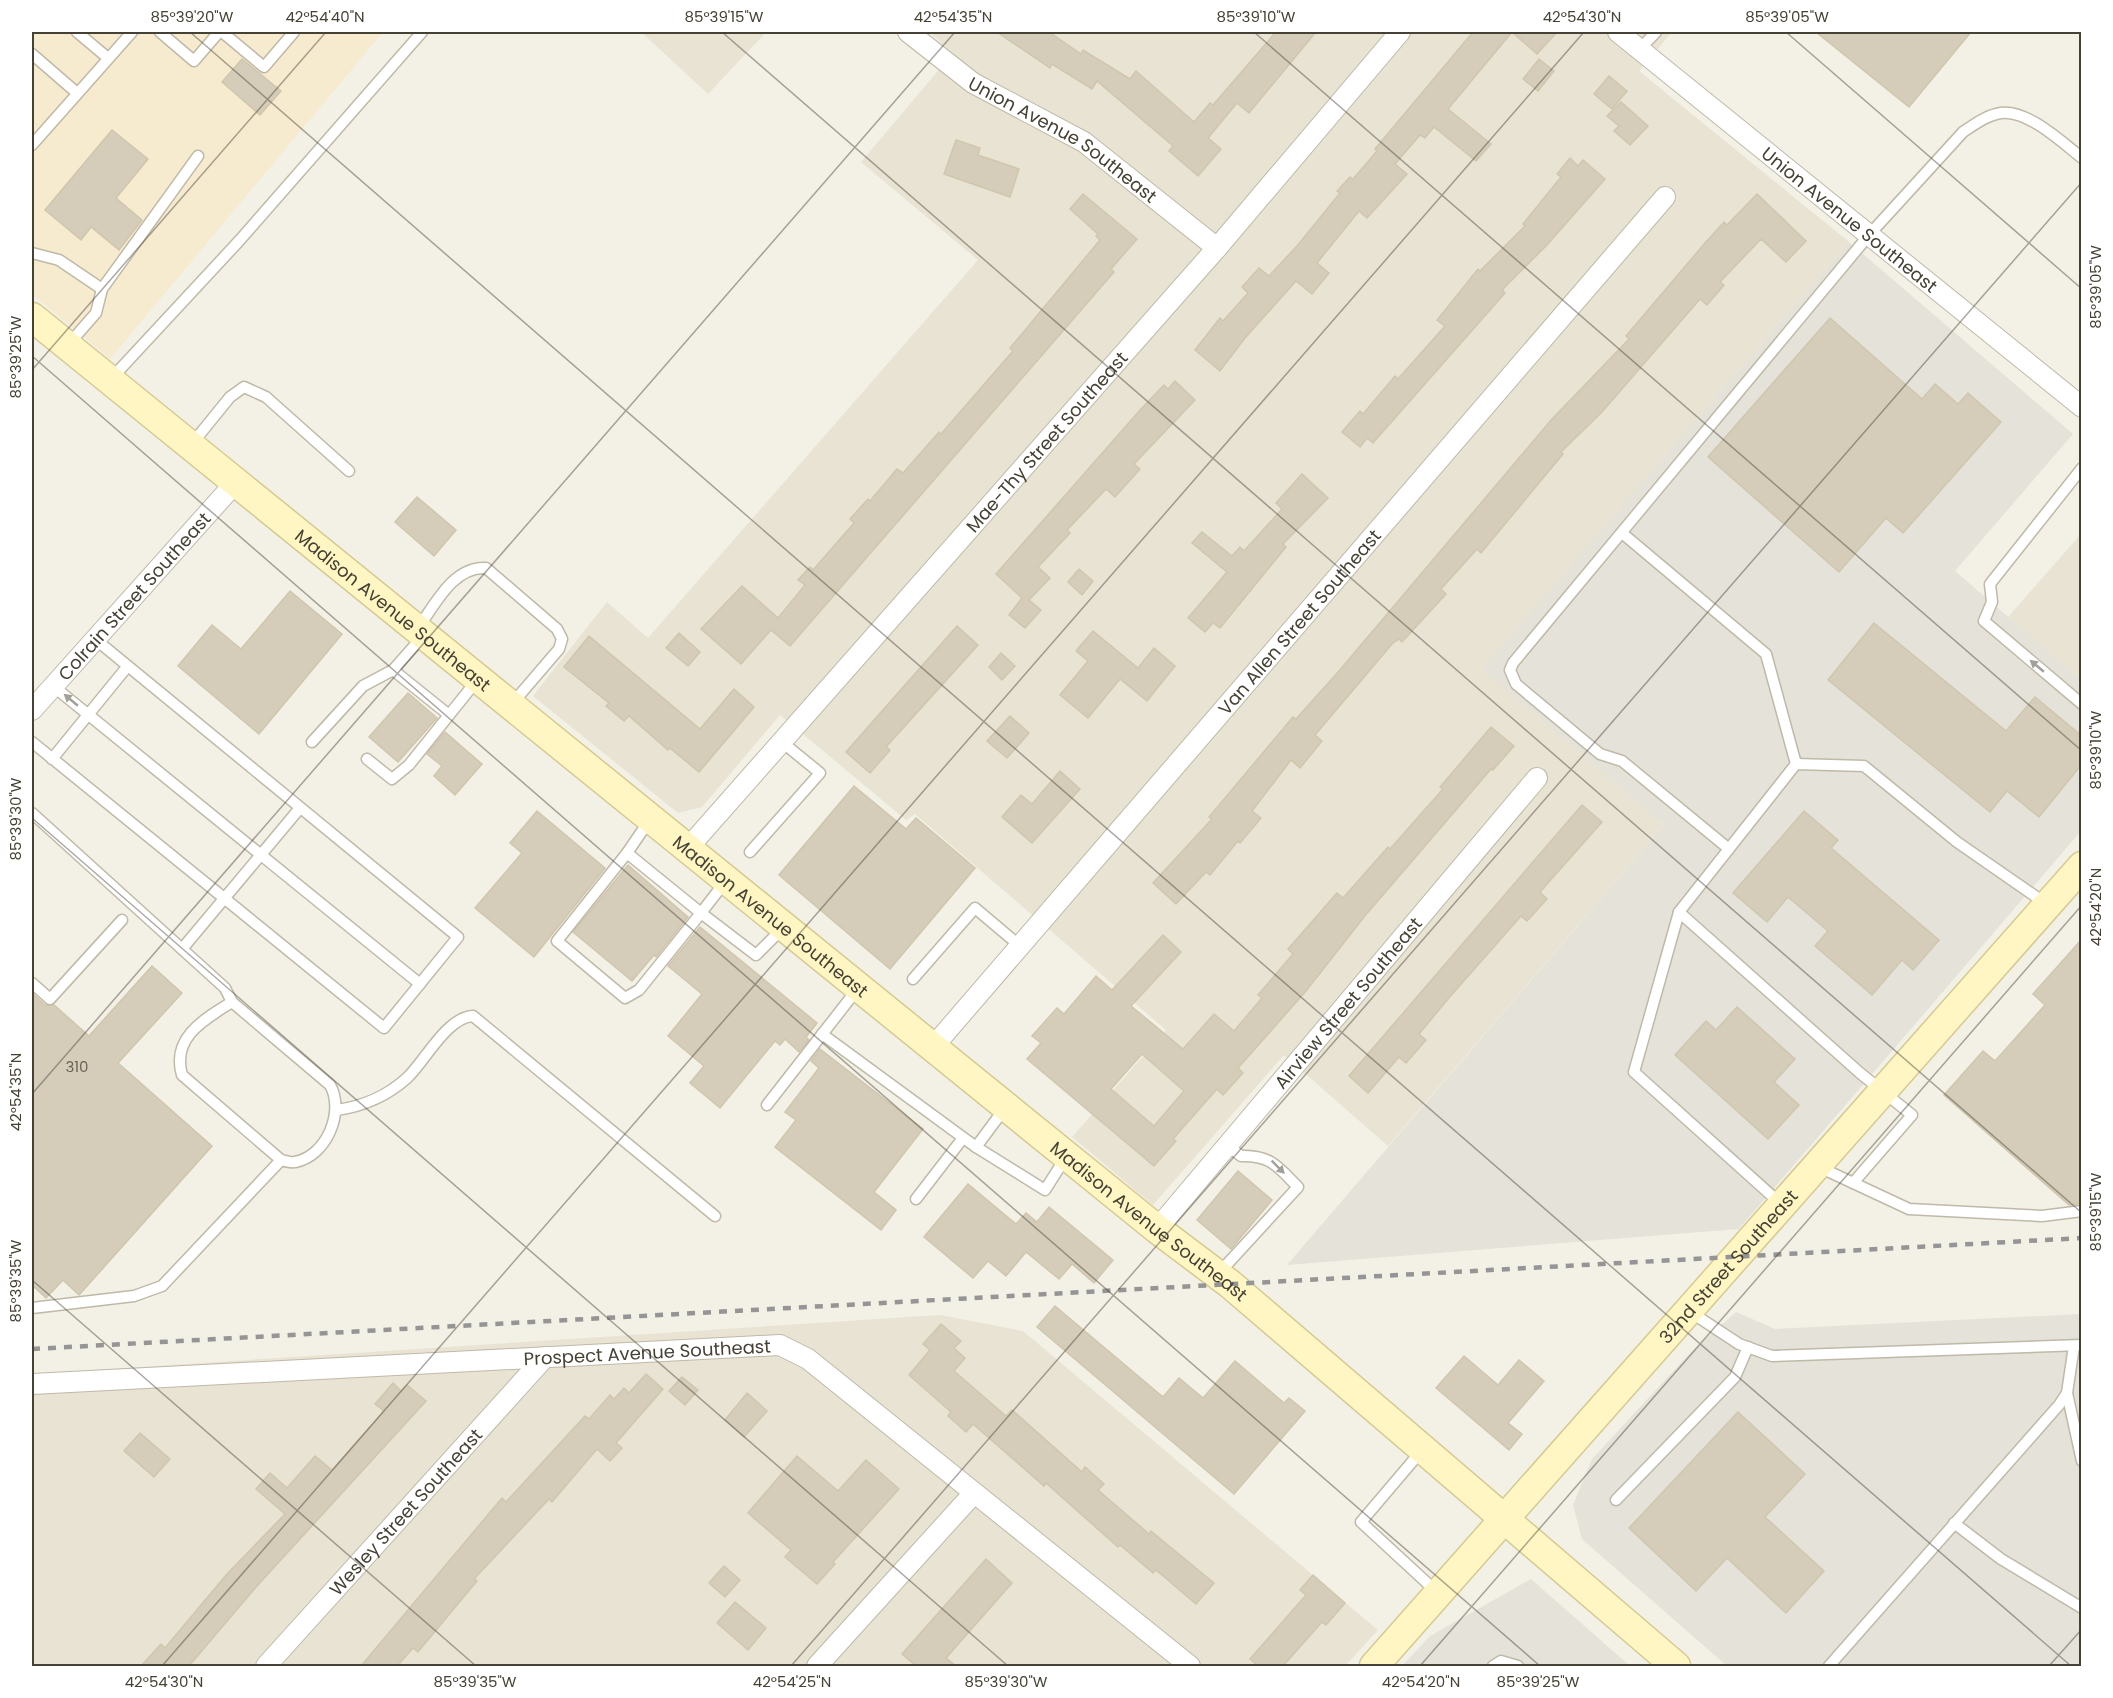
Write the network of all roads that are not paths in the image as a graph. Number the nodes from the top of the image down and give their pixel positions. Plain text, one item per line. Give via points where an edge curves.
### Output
1 (77, 32) edge
2 (132, 32) edge
3 (159, 32) edge
4 (221, 32) edge
5 (294, 32) edge
6 (422, 32) edge
7 (908, 32) edge
8 (1400, 32) edge
9 (1618, 32) edge
10 (1656, 32) edge
11 (1640, 49) junction
12 (32, 54) edge
13 (108, 58) junction
14 (77, 93) junction
15 (32, 143) edge
16 (198, 156) dead end
17 (2082, 158) edge
18 (1665, 197) dead end
19 (1869, 235) junction
20 (1217, 248) junction
21 (32, 252) edge
22 (102, 290) junction
23 (32, 317) edge
24 (67, 346) junction
25 (109, 380) junction
26 (2082, 407) edge
27 (191, 445) junction
28 (2082, 468) edge
29 (349, 471) dead end
30 (236, 482) junction
31 (1622, 533) junction
32 (421, 632) junction
33 (95, 639) junction
34 (127, 667) junction
35 (393, 670) junction
36 (478, 678) junction
37 (53, 686) junction
38 (2082, 704) edge
39 (511, 705) junction
40 (32, 710) edge
41 (88, 715) junction
42 (449, 715) junction
43 (32, 742) edge
44 (312, 742) dead end
45 (782, 742) junction
46 (52, 759) junction
47 (366, 759) dead end
48 (1796, 764) junction
49 (1537, 778) dead end
50 (300, 808) junction
51 (32, 813) edge
52 (651, 818) junction
53 (688, 849) junction
54 (1729, 849) junction
55 (750, 852) dead end
56 (627, 853) junction
57 (261, 855) junction
58 (2082, 866) edge
59 (727, 880) junction
60 (226, 897) junction
61 (2048, 905) junction
62 (1679, 912) junction
63 (701, 913) junction
64 (123, 920) dead end
65 (784, 927) junction
66 (1020, 946) junction
67 (182, 949) junction
68 (913, 979) dead end
69 (32, 983) edge
70 (420, 984) junction
71 (859, 987) junction
72 (232, 1002) junction
73 (822, 1034) junction
74 (933, 1047) junction
75 (1881, 1092) junction
76 (767, 1105) dead end
77 (1006, 1106) junction
78 (337, 1110) junction
79 (963, 1137) junction
80 (1227, 1145) junction
81 (976, 1147) junction
82 (1067, 1156) junction
83 (281, 1160) junction
84 (1816, 1166) junction
85 (1852, 1183) junction
86 (916, 1199) dead end
87 (1781, 1205) junction
88 (2082, 1211) edge
89 (715, 1216) dead end
90 (1157, 1228) junction
91 (1218, 1275) junction
92 (32, 1308) edge
93 (1688, 1310) junction
94 (2078, 1346) edge
95 (1748, 1347) junction
96 (544, 1357) junction
97 (32, 1384) edge
98 (2067, 1393) junction
99 (1424, 1449) junction
100 (2082, 1461) edge
101 (974, 1493) junction
102 (1616, 1500) dead end
103 (1506, 1519) junction
104 (1954, 1523) junction
105 (1439, 1593) junction
106 (2082, 1608) edge
107 (1836, 1664) edge
108 (266, 1666) edge
109 (817, 1666) edge
110 (1190, 1666) edge
111 (1374, 1666) edge
112 (1493, 1666) edge
113 (1518, 1666) edge
114 (1676, 1666) edge

1 - 13 lane
2 - 13 lane
3 - 4 lane via 194,61
4 - 5 lane via 264,67
6 - 25 lane via 239,241
7 - 20 street, Union Avenue Southeast via 973,83 1084,142
8 - 20 street, Mae-Thy Street Southeast
9 - 11 street, Union Avenue Southeast
10 - 11 lane
11 - 19 street, Union Avenue Southeast
12 - 14 lane
13 - 14 lane
14 - 15 lane
16 - 22 lane
17 - 19 lane via 2039,123 2003,112 1982,119 1963,132
18 - 66 street, Van Allen Street Southeast
19 - 26 street, Union Avenue Southeast
19 - 31 lane
20 - 45 street, Mae-Thy Street Southeast
21 - 22 lane via 60,260
22 - 24 lane via 96,313
23 - 24 street, Madison Avenue Southeast
24 - 25 street, Madison Avenue Southeast
25 - 27 street, Madison Avenue Southeast
27 - 29 lane via 230,397 244,387 266,397
27 - 30 street, Madison Avenue Southeast
38 -> 28 lane via 1984,621 1992,602 1990,584
30 - 32 street, Madison Avenue Southeast
30 - 33 street, Colrain Street Southeast
31 - 48 lane via 1766,654
31 - 54 lane via 1513,663 1512,677 1515,684 1600,754 1622,761
32 - 35 lane
32 - 36 street, Madison Avenue Southeast
32 - 39 lane via 454,580 465,570 486,568 557,628 562,639 559,649
33 - 34 lane
33 - 37 street, Colrain Street Southeast
34 - 41 lane
34 - 50 lane
35 - 42 lane
35 - 44 lane via 363,686
36 - 39 street, Madison Avenue Southeast
36 - 42 lane
37 - 40 street, Colrain Street Southeast
41 -> 37 lane
39 - 52 street, Madison Avenue Southeast
41 - 46 lane
41 - 57 lane
42 - 47 lane via 409,765 392,779
43 - 46 lane
45 - 53 street, Mae-Thy Street Southeast
45 - 55 lane via 820,773
46 - 60 lane
48 - 54 lane
48 - 61 lane via 1864,766 1957,842
49 - 80 street, Airview Street Southeast
50 - 57 lane
50 - 70 lane via 458,938
51 - 67 lane
52 - 53 street, Madison Avenue Southeast
52 - 56 lane
53 - 59 street, Madison Avenue Southeast
54 - 62 lane
56 - 63 lane
56 - 63 lane via 557,941 626,998 639,990
57 - 60 lane
57 - 70 lane
58 - 61 street, 32nd Street Southeast
59 - 63 lane
59 - 65 street, Madison Avenue Southeast
60 - 67 lane
60 - 70 lane via 384,1028
61 - 75 street, 32nd Street Southeast
62 - 75 lane
62 - 87 lane via 1634,1072
63 - 65 lane via 756,955
64 - 69 lane via 50,999
65 - 71 street, Madison Avenue Southeast
66 - 68 lane via 975,908
66 - 74 street, Van Allen Street Southeast
67 - 72 lane via 225,988
71 - 73 lane
71 - 74 street, Madison Avenue Southeast
72 - 78 lane via 330,1085 337,1096
72 - 83 lane via 199,1023 184,1043 178,1061 182,1075
73 - 76 lane
73 - 79 lane
74 - 77 street, Madison Avenue Southeast
75 - 84 street, 32nd Street Southeast
75 - 85 lane via 1912,1115
77 - 81 lane
77 - 82 street, Madison Avenue Southeast
78 - 83 lane via 324,1142 295,1162
78 - 89 lane via 365,1106 382,1096 407,1078 453,1024 473,1016
79 - 81 lane
79 - 86 lane
80 - 90 street, Airview Street Southeast
80 -> 91 lane via 1241,1156 1269,1159 1298,1187
81 - 82 lane via 1044,1190
82 - 90 street, Madison Avenue Southeast
83 - 92 lane via 162,1286 134,1296
84 - 85 lane
84 - 87 street, 32nd Street Southeast
85 - 88 lane via 1909,1209 2042,1215
87 - 93 street, 32nd Street Southeast
90 - 91 street, Madison Avenue Southeast
91 - 99 street, Madison Avenue Southeast
93 - 95 lane
93 - 103 street, 32nd Street Southeast
94 - 95 lane via 1772,1356
94 - 98 lane
95 - 102 lane via 1735,1377
96 - 97 street, Prospect Avenue Southeast
96 - 101 street, Prospect Avenue Southeast via 780,1345 808,1359
96 - 108 street, Wesley Street Southeast
98 - 100 lane
98 - 104 lane
99 - 103 street, Madison Avenue Southeast
99 - 105 lane via 1361,1522
101 - 109 street
101 - 110 street, Prospect Avenue Southeast
103 - 105 street, 32nd Street Southeast
103 - 114 street, Madison Avenue Southeast
104 - 106 lane via 2001,1559
104 - 107 lane
105 - 111 street, 32nd Street Southeast
112 - 113 lane via 1502,1661

